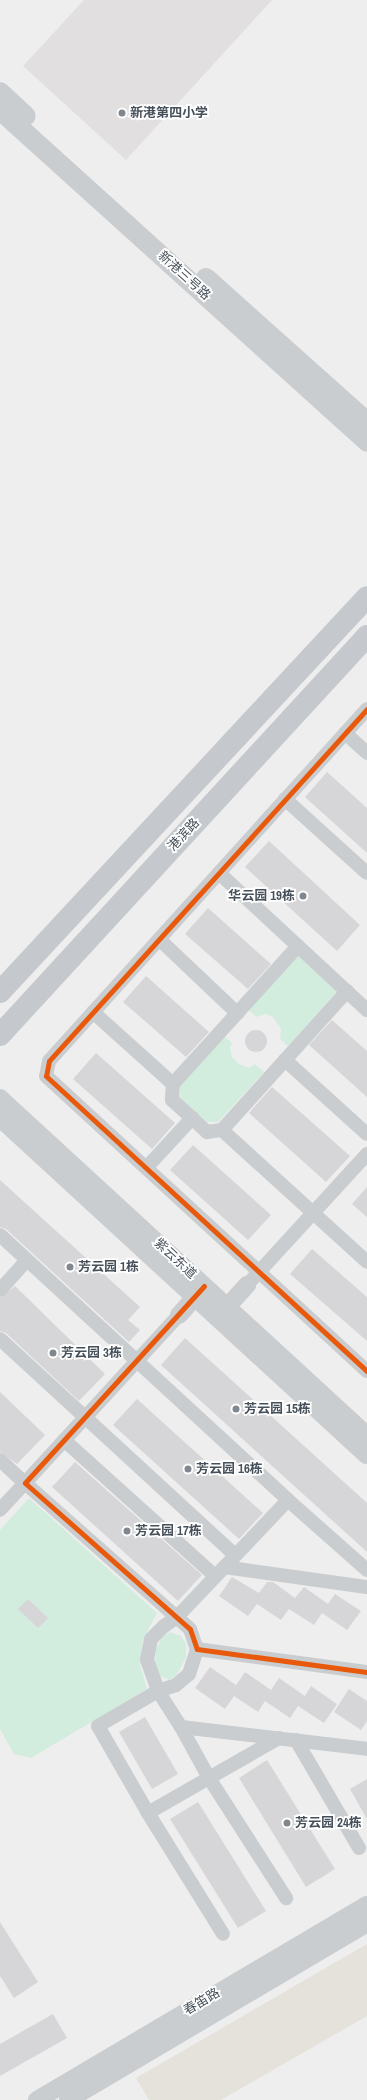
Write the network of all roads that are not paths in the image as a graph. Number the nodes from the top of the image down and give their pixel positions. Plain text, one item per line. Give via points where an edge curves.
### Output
1 (0, 92) edge
2 (0, 110) edge
3 (367, 422) edge
4 (367, 442) edge
5 (367, 597) edge
6 (367, 636) edge
7 (367, 709) edge
8 (345, 734) junction
9 (367, 753) edge
10 (285, 799) junction
11 (218, 873) junction
12 (367, 873) edge
13 (159, 939) junction
14 (298, 946) junction
15 (347, 991) junction
16 (0, 992) edge
17 (367, 1010) edge
18 (93, 1012) junction
19 (237, 1014) junction
20 (0, 1035) edge
21 (285, 1060) junction
22 (173, 1084) junction
23 (0, 1098) edge
24 (0, 1118) edge
25 (192, 1118) junction
26 (222, 1130) junction
27 (367, 1134) edge
28 (367, 1154) edge
29 (146, 1167) junction
30 (314, 1212) junction
31 (0, 1235) edge
32 (27, 1260) junction
33 (367, 1262) edge
34 (260, 1271) junction
35 (247, 1285) joint
36 (0, 1290) edge
37 (199, 1291) junction
38 (222, 1313) junction
39 (179, 1315) joint
40 (0, 1339) edge
41 (137, 1360) junction
42 (367, 1371) edge
43 (84, 1418) junction
44 (367, 1436) edge
45 (64, 1440) junction
46 (367, 1455) edge
47 (0, 1460) edge
48 (25, 1482) junction
49 (288, 1500) junction
50 (0, 1510) edge
51 (235, 1555) junction
52 (367, 1570) edge
53 (220, 1571) junction
54 (367, 1587) edge
55 (177, 1617) junction
56 (197, 1649) junction
57 (367, 1672) edge
58 (158, 1691) junction
59 (181, 1727) junction
60 (279, 1738) junction
61 (296, 1740) junction
62 (367, 1749) edge
63 (209, 1778) junction
64 (148, 1813) junction
65 (359, 1848) dead end
66 (286, 1898) dead end
67 (367, 1905) edge
68 (367, 1923) edge
69 (223, 1934) dead end
70 (37, 2100) edge
71 (68, 2100) edge

1 - 3 main road, 新港三号路
2 - 4 main road, 新港三号路
5 - 16 main road
6 - 20 main road, 港滨路
7 - 8 street
8 - 9 street
8 - 10 street
10 - 11 street
10 - 12 street
11 - 13 street
11 - 14 street
13 - 18 street
13 - 19 street
14 - 15 street
14 - 19 street
15 - 17 street
15 - 21 street
18 - 22 street
18 - 29 street via 49,1061 46,1076
19 - 22 street
21 - 26 street
21 - 27 street
22 - 25 street via 172,1100
23 - 37 street, 紫云东道
24 - 37 street, 紫云东道
25 - 26 street via 206,1132
25 - 29 street
26 - 30 street
28 - 30 street
29 - 34 street
30 - 33 street
30 - 34 street
31 - 32 street
32 - 36 street
32 - 41 street
34 - 35 street
34 - 42 street
35 - 38 street
37 - 38 street, 紫云东道
37 - 39 street
38 - 44 street, 紫云东道
38 - 46 street, 紫云东道
39 - 41 street
40 - 43 street
41 - 43 street
41 - 49 street
43 - 45 street
43 - 51 street
45 - 48 street
45 - 53 street
47 - 48 street
48 - 50 street
48 - 55 street
49 - 51 street
49 - 52 street
51 - 53 street
53 - 54 street
53 - 55 street
55 - 56 street via 190,1629
55 - 58 street via 152,1639 147,1660
56 - 57 street
56 - 58 street via 189,1674 176,1685
58 - 59 street
58 - 64 street via 98,1726
59 - 60 street
59 - 63 street
60 - 61 street
60 - 63 street
61 - 62 street
61 - 65 street
63 - 64 street
63 - 66 street
64 - 69 street
67 - 70 street, 春笛路
68 - 71 street, 春笛路

